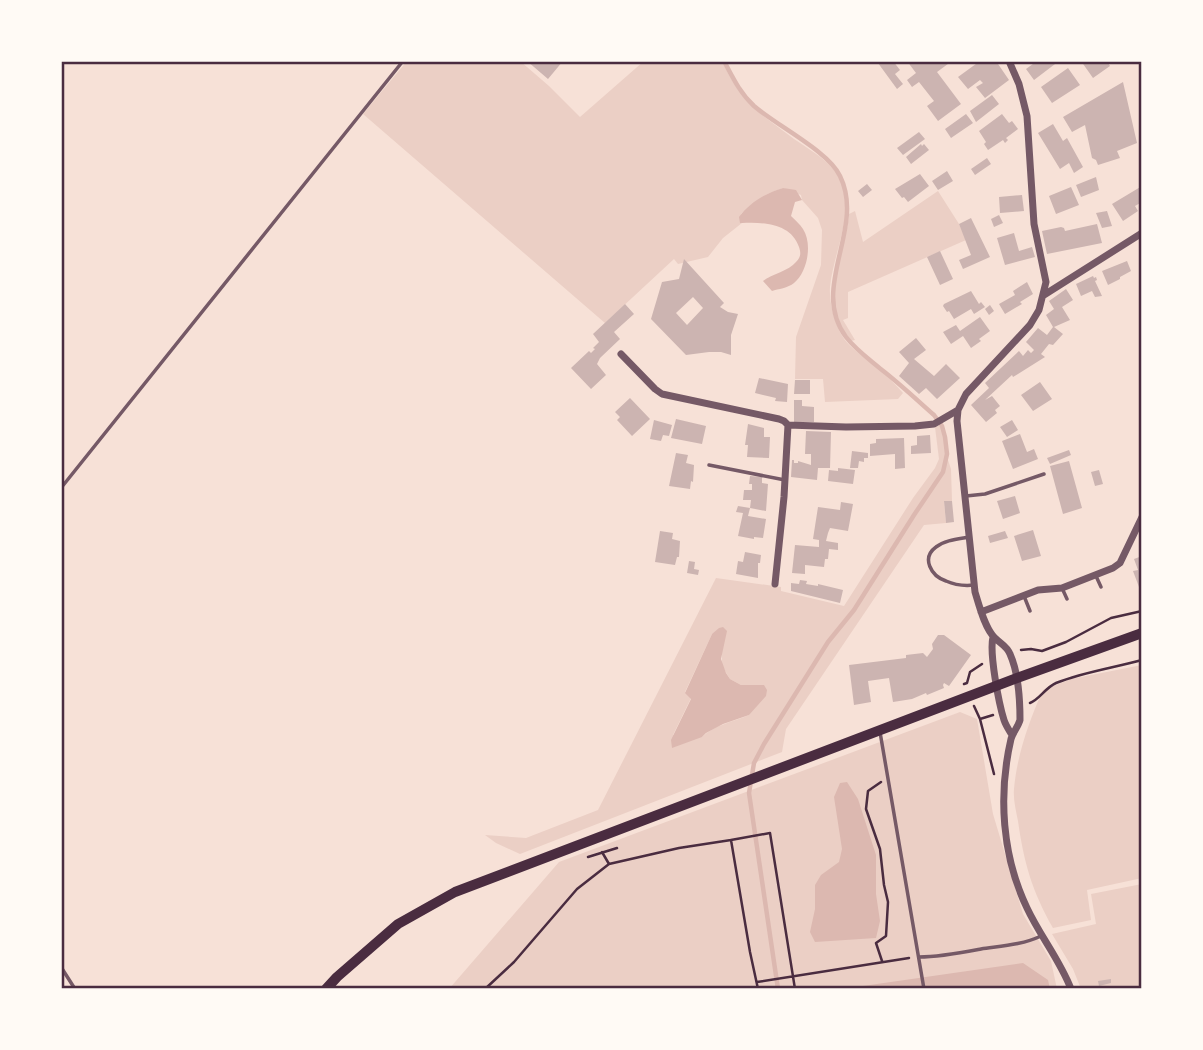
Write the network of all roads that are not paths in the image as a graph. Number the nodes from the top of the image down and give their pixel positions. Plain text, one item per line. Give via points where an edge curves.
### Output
1 (403, 61) edge
2 (1009, 61) edge
3 (1142, 233) edge
4 (1044, 295) junction
5 (621, 354) dead end
6 (958, 410) junction
7 (788, 425) junction
8 (709, 465) dead end
9 (1044, 474) dead end
10 (785, 480) junction
11 (61, 488) edge
12 (964, 496) junction
13 (1142, 517) edge
14 (969, 537) junction
15 (1096, 575) junction
16 (775, 584) dead end
17 (974, 585) junction
18 (1101, 587) dead end
19 (1062, 588) junction
20 (1024, 596) junction
21 (1067, 599) dead end
22 (1030, 611) dead end
23 (981, 612) junction
24 (1142, 634) edge
25 (993, 638) junction
26 (1017, 678) junction
27 (998, 686) junction
28 (880, 730) junction
29 (1012, 735) junction
30 (1042, 935) junction
31 (919, 957) junction
32 (61, 967) edge
33 (75, 989) edge
34 (326, 989) edge
35 (924, 989) edge
36 (1071, 989) edge

1 - 11 lane
2 - 4 street via 1027,116
3 - 4 street
4 - 6 street via 1030,325 966,394
5 - 7 street via 662,394 779,419
6 - 7 street via 938,422 915,426
6 - 12 street
7 - 10 street
8 - 10 lane
9 - 12 lane via 985,494
10 - 16 street
12 - 14 street
13 - 15 street via 1120,563
14 - 17 street
14 - 17 lane via 939,545 928,555 928,562 943,581
15 - 18 lane
15 - 19 street
17 - 23 street
19 - 20 street
19 - 21 lane
20 - 22 lane
20 - 23 street
23 - 25 street
24 - 26 main road
25 - 26 street via 1010,653
25 - 27 street
26 - 27 main road
26 - 29 street via 1020,720
27 - 28 main road
27 - 29 street via 1005,724
28 - 31 lane
28 - 34 main road via 455,892 398,924
29 - 30 street via 1004,773 1005,826 1014,877
30 - 31 lane via 1011,945
30 - 36 street
31 - 35 lane
32 - 33 lane

